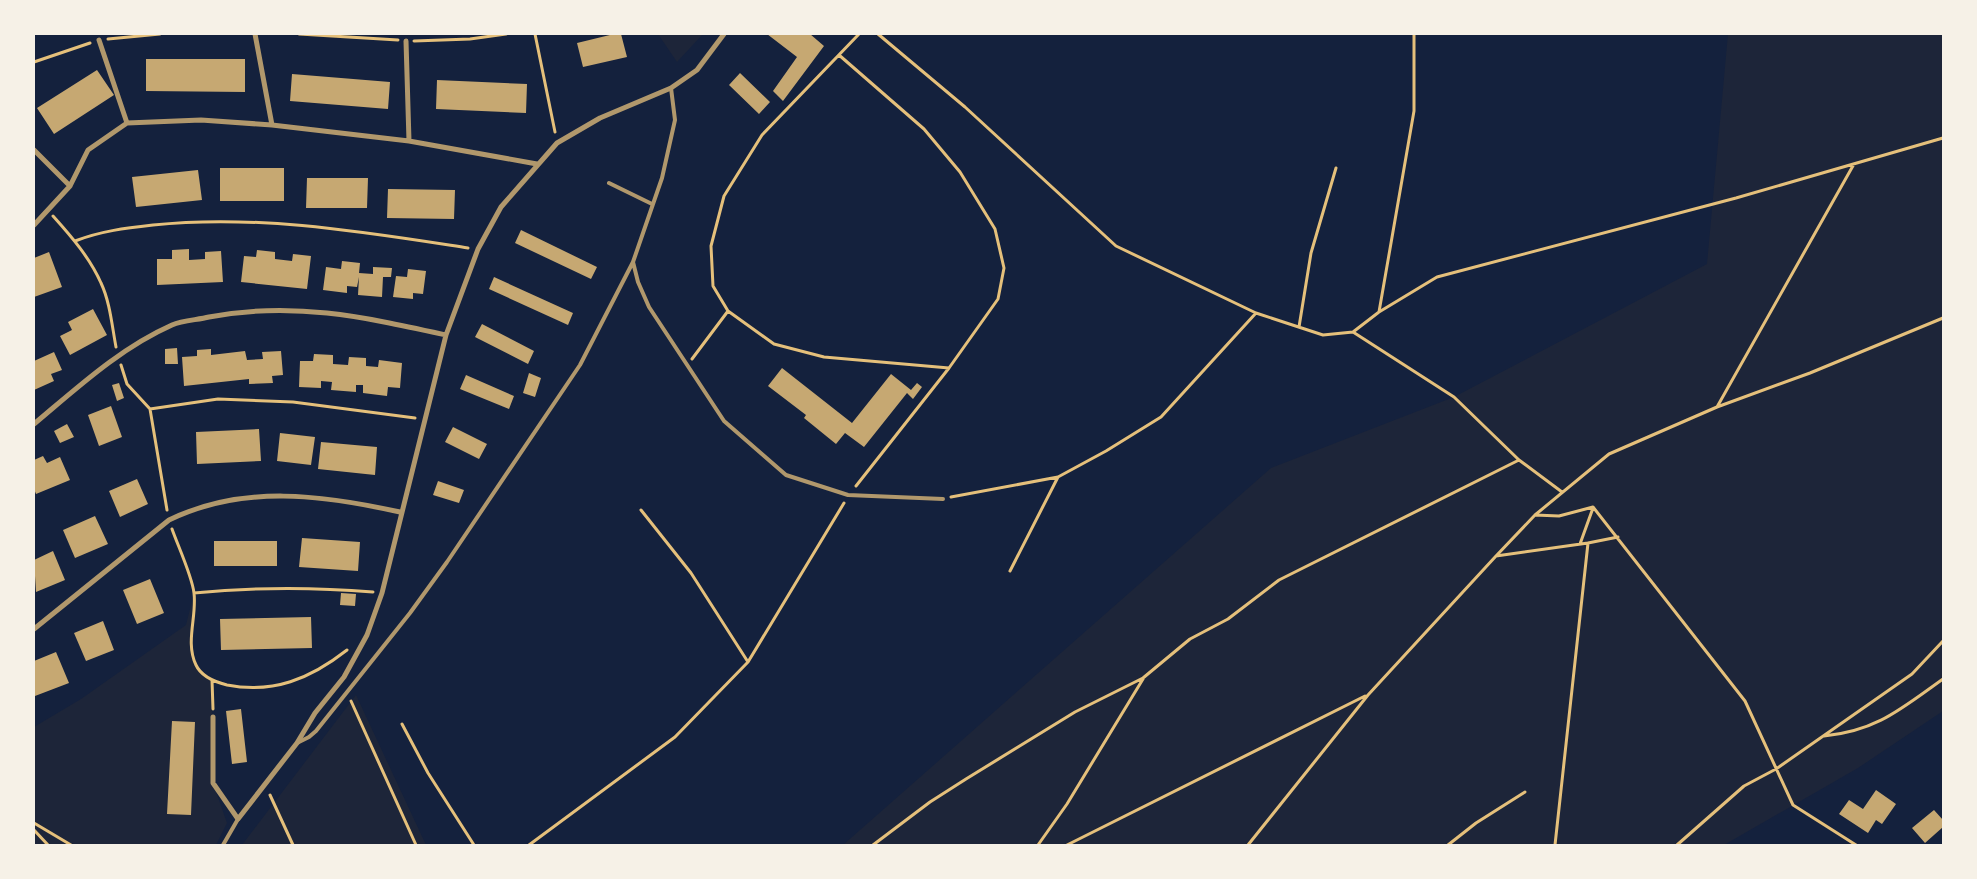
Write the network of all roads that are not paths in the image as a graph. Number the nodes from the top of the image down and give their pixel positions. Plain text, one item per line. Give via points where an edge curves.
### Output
1 (255, 34) edge
2 (724, 34) edge
3 (99, 40) dead end
4 (406, 41) dead end
5 (671, 88) junction
6 (127, 123) junction
7 (272, 125) junction
8 (409, 142) junction
9 (34, 150) edge
10 (537, 164) junction
11 (609, 183) dead end
12 (70, 186) junction
13 (652, 204) junction
14 (34, 225) edge
15 (634, 262) junction
16 (446, 334) junction
17 (34, 424) edge
18 (943, 499) road end
19 (400, 512) junction
20 (34, 629) edge
21 (213, 717) road end
22 (297, 743) junction
23 (238, 819) junction
24 (224, 845) edge

1 - 7 street
2 - 5 street via 697,70
3 - 6 street
4 - 8 street
5 - 10 street via 600,118 557,142
5 - 13 lane via 675,120 662,178
6 - 7 street via 201,120
6 - 12 street via 88,150
7 - 8 street
8 - 10 street
9 - 12 street
10 - 16 street via 501,208 478,249
11 - 13 lane
12 - 14 street
13 - 15 lane
15 - 18 lane via 638,282 649,307 724,421 786,475 848,495
15 - 22 lane via 580,365 442,569 316,731
16 - 17 street via 332,313 279,309 174,324 117,356
16 - 19 street
19 - 20 street via 346,500 293,495 194,507 169,520
19 - 22 street via 382,592 367,635 344,677 315,713
21 - 23 street via 213,783
22 - 23 street
23 - 24 lane

